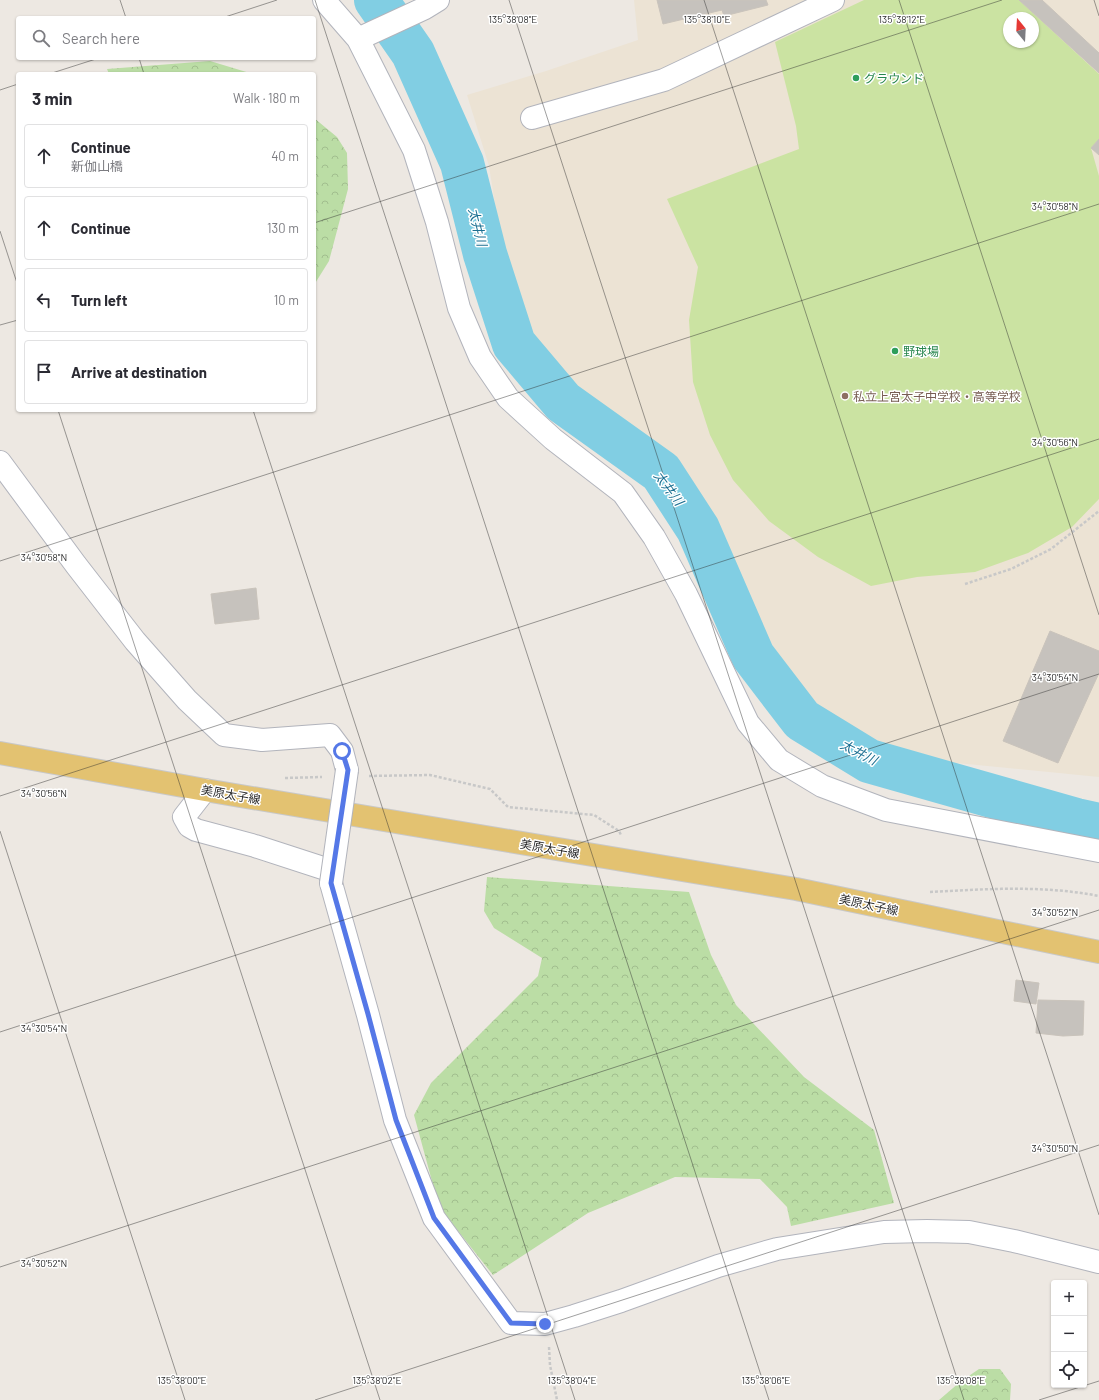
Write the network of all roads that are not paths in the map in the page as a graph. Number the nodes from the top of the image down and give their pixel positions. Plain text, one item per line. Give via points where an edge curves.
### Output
1 (324, 0) edge
2 (833, 0) edge
3 (430, 3) edge
4 (363, 37) junction
5 (532, 118) dead end
6 (0, 462) edge
7 (0, 753) edge
8 (205, 790) junction
9 (1099, 851) edge
10 (332, 877) junction
11 (1099, 952) edge
12 (1099, 1262) edge

1 - 4 street
2 - 5 street via 664,80
3 - 4 street
4 - 9 street via 414,150 459,308 480,357 508,398 553,439 623,493 654,537 679,581 748,723 779,760 822,786 886,810
6 - 10 street, bridge via 136,641 187,700 224,735 262,740 330,735 342,751 348,770
7 - 8 main road, 美原太子線
8 - 10 street via 184,817 189,826 254,846
8 - 11 main road, 美原太子線 via 796,889
10 - 12 street via 396,1120 434,1218 511,1323 545,1324 777,1249 884,1232 969,1232

